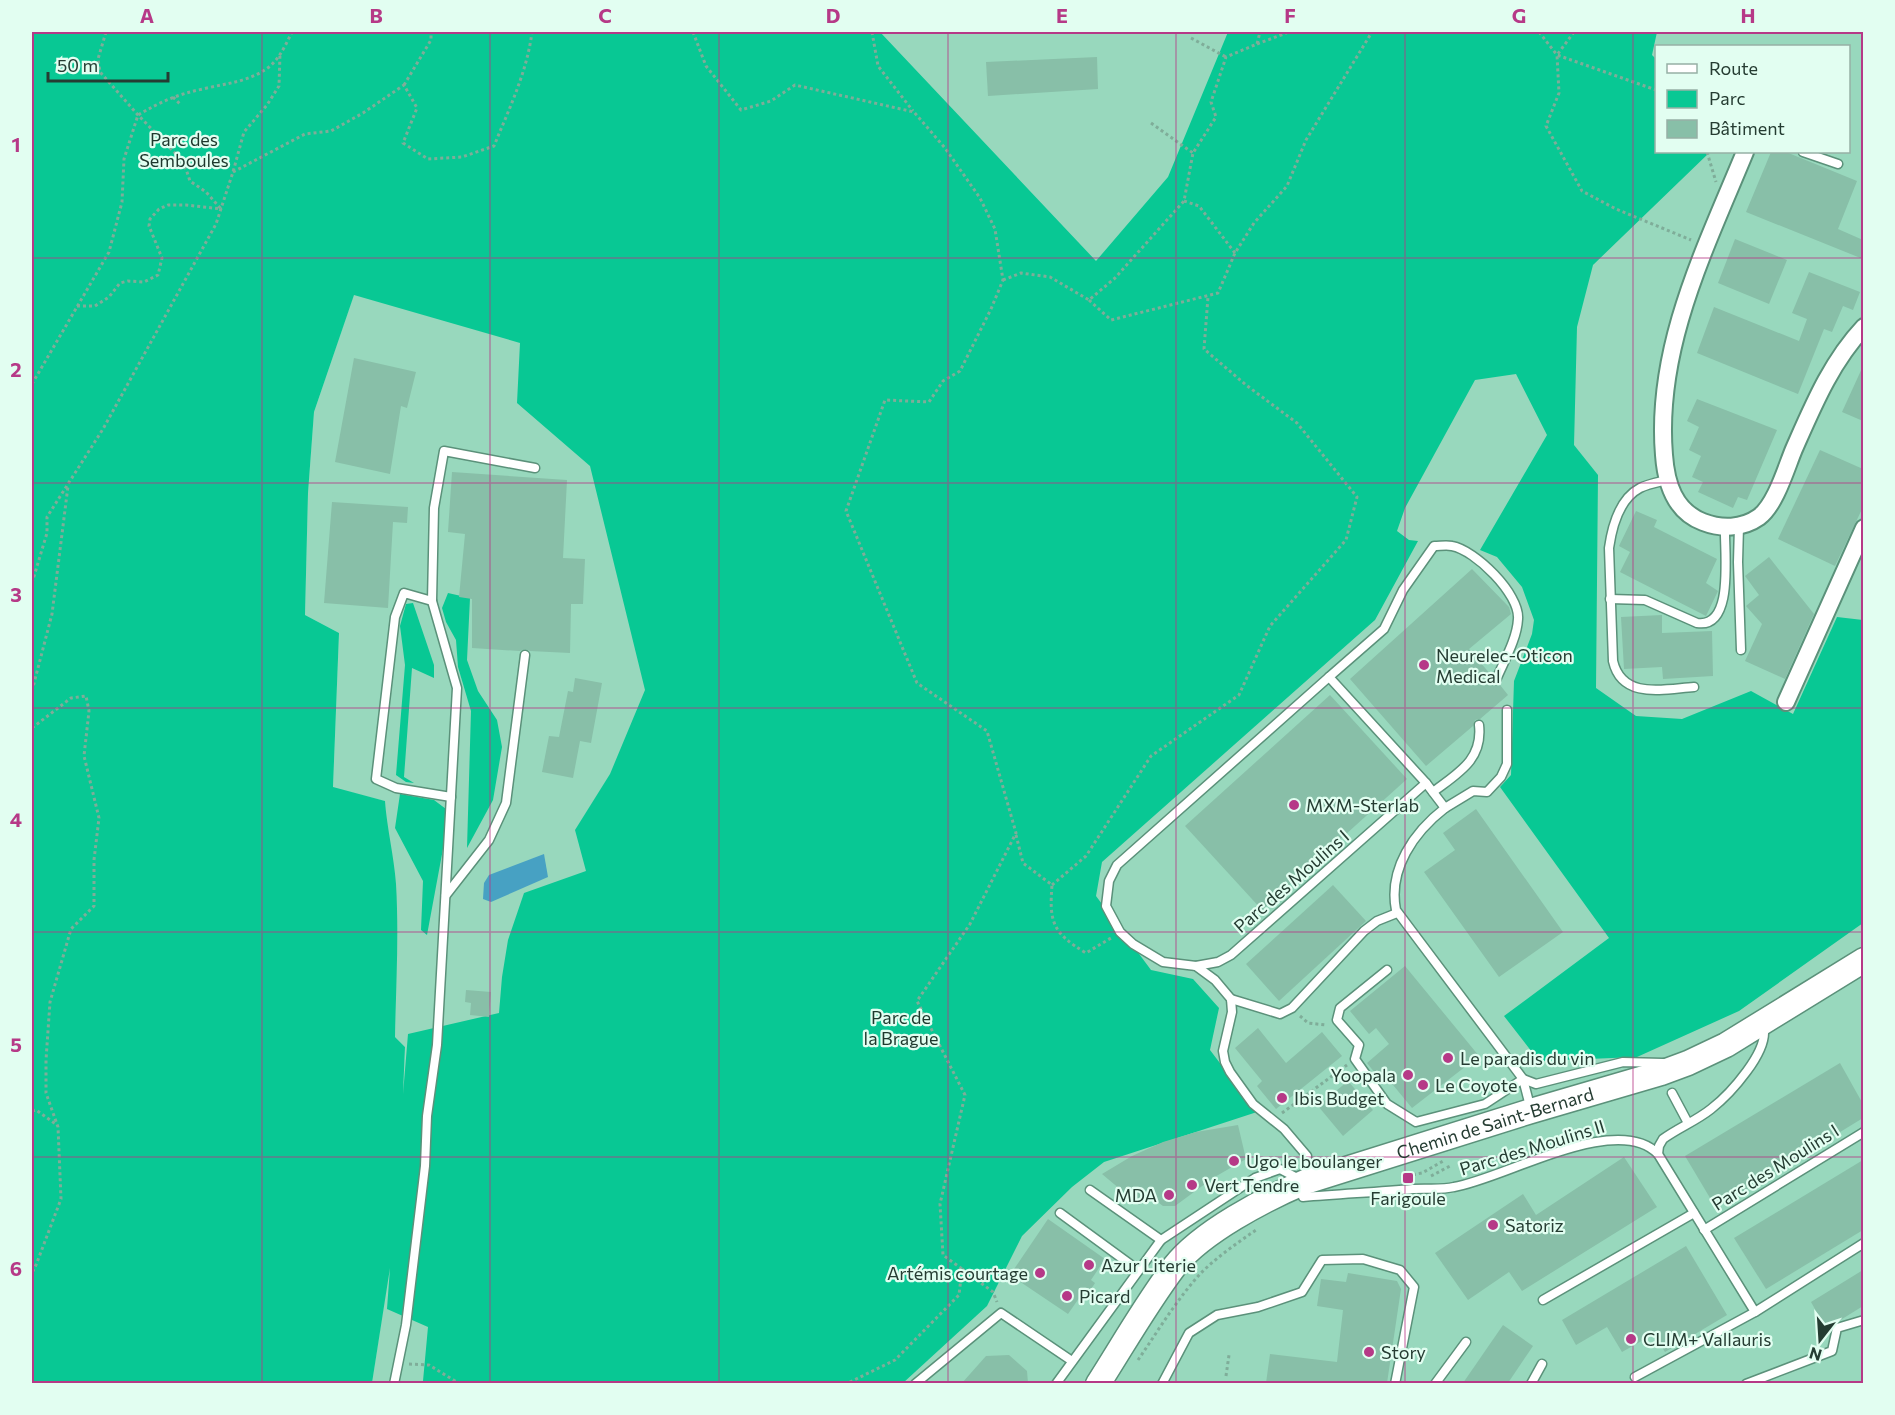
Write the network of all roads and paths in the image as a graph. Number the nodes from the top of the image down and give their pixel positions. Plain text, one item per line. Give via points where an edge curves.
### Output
1 (106, 32) edge
2 (292, 32) edge
3 (431, 32) edge
4 (532, 32) edge
5 (693, 32) edge
6 (872, 32) edge
7 (1260, 32) edge
8 (1289, 32) edge
9 (1372, 32) edge
10 (1539, 32) edge
11 (1574, 32) edge
12 (1191, 38) dead end
13 (1257, 44) junction
14 (280, 54) junction
15 (1557, 55) junction
16 (1226, 57) junction
17 (404, 85) junction
18 (1655, 90) edge
19 (173, 97) junction
20 (180, 104) dead end
21 (914, 112) junction
22 (138, 116) junction
23 (1151, 123) dead end
24 (1193, 153) junction
25 (1745, 153) edge
26 (1806, 153) edge
27 (1838, 164) dead end
28 (233, 172) junction
29 (1184, 201) junction
30 (222, 209) junction
31 (1707, 246) junction
32 (1235, 254) junction
33 (1003, 280) junction
34 (1208, 297) junction
35 (1089, 300) junction
36 (77, 306) junction
37 (1863, 327) edge
38 (32, 384) edge
39 (535, 468) dead end
40 (1667, 480) junction
41 (68, 483) junction
42 (1732, 526) junction
43 (1863, 528) edge
44 (32, 583) edge
45 (1610, 599) junction
46 (432, 601) junction
47 (1741, 650) dead end
48 (525, 655) dead end
49 (1329, 677) junction
50 (1496, 680) dead end
51 (1694, 687) dead end
52 (32, 691) edge
53 (1786, 702) dead end
54 (1507, 710) dead end
55 (1479, 725) dead end
56 (32, 728) edge
57 (1426, 783) junction
58 (1433, 792) junction
59 (451, 798) junction
60 (1445, 807) junction
61 (1016, 834) junction
62 (1052, 885) junction
63 (446, 896) junction
64 (1397, 913) junction
65 (1120, 932) junction
66 (1863, 960) edge
67 (1196, 966) junction
68 (1388, 970) dead end
69 (1231, 999) junction
70 (1292, 1008) junction
71 (1337, 1020) junction
72 (1762, 1022) junction
73 (1688, 1063) junction
74 (1339, 1071) dead end
75 (1523, 1079) junction
76 (1666, 1083) junction
77 (32, 1111) edge
78 (1271, 1121) junction
79 (1525, 1121) junction
80 (1688, 1123) junction
81 (58, 1126) junction
82 (1863, 1132) edge
83 (1658, 1154) junction
84 (1447, 1160) dead end
85 (1449, 1166) dead end
86 (1441, 1170) dead end
87 (1400, 1178) dead end
88 (1304, 1189) junction
89 (1090, 1190) dead end
90 (1060, 1213) dead end
91 (1694, 1213) junction
92 (1265, 1225) dead end
93 (1704, 1230) junction
94 (1161, 1240) junction
95 (1863, 1244) edge
96 (962, 1269) junction
97 (1138, 1270) junction
98 (32, 1273) edge
99 (1543, 1300) dead end
100 (1755, 1312) junction
101 (1000, 1313) junction
102 (1863, 1320) edge
103 (1466, 1342) dead end
104 (1229, 1356) dead end
105 (1072, 1361) junction
106 (398, 1364) junction
107 (1542, 1364) dead end
108 (1133, 1367) dead end
109 (1226, 1376) dead end
110 (1635, 1377) dead end
111 (394, 1383) edge
112 (460, 1383) edge
113 (846, 1383) edge
114 (915, 1383) edge
115 (1056, 1383) edge
116 (1098, 1383) edge
117 (1113, 1383) edge
118 (1162, 1383) edge
119 (1395, 1383) edge
120 (1435, 1383) edge
121 (1532, 1383) edge
122 (1746, 1383) edge

1 - 22 path via 98,59 100,72
2 - 14 path
3 - 17 path via 431,40
4 - 17 path via 529,54 494,146 462,157 428,159 403,143 417,108
5 - 21 path via 706,66 741,110 771,101 795,85
6 - 21 path via 878,66
7 - 13 path
8 - 13 path
9 - 32 path via 1305,140 1287,186 1254,223
10 - 15 path
11 - 15 path
12 - 16 path
13 - 16 path
14 - 19 path via 270,66 247,80
14 - 28 path via 279,86 244,132
15 - 18 path
15 - 31 path via 1559,93 1546,126 1582,191
16 - 24 path via 1211,102 1216,117
17 - 28 path via 331,131 305,134
19 - 20 path
19 - 22 path
21 - 33 path via 980,198 995,229
22 - 30 path via 176,154 190,181
22 - 36 path via 124,159 122,201 109,252
23 - 24 path
24 - 29 path
25 - 31 street
26 - 27 lane
28 - 30 path
29 - 32 path via 1199,206
29 - 35 path via 1115,278
30 - 36 path via 168,205 159,210 149,226 162,258 158,275 144,282 120,283 95,306
30 - 41 path via 103,429
31 - 40 street via 1673,341 1663,437
32 - 34 path via 1218,293
33 - 35 path via 1021,273 1050,277
33 - 61 path via 960,371 943,381 929,402 885,400 846,511 918,683 987,731
34 - 35 path via 1111,320
34 - 62 path via 1204,349 1297,423 1357,496 1346,540 1270,626 1239,695 1151,756 1086,856
36 - 38 path
37 - 42 street via 1825,380 1768,506 1760,516
39 - 46 lane via 444,451 434,508
40 - 42 street via 1684,510 1701,521
40 - 45 lane via 1640,488 1617,517 1609,548
41 - 44 path via 47,517 47,533
41 - 52 path via 52,614
42 - 45 lane via 1723,604 1714,621 1697,623 1645,600
42 - 47 lane via 1738,562
43 - 53 street
45 - 51 lane via 1613,661 1619,677 1645,690
46 - 59 lane via 457,688
46 - 59 lane via 404,593 395,617 376,779 396,788
48 - 63 lane via 506,803 489,840
49 - 50 lane via 1384,629 1403,590 1434,546 1453,546 1490,568 1518,614
49 - 57 lane
49 - 65 lane via 1117,865 1109,881 1106,906
54 - 60 lane via 1507,764 1501,777 1486,792 1473,791
55 - 58 lane via 1480,737 1470,761
56 - 81 path via 71,698 86,696 89,711 84,756 99,818 93,860 94,906 71,929 50,1002 46,1093
57 - 58 lane
57 - 67 lane, Parc des Moulins I via 1231,955
58 - 60 lane
59 - 63 lane
60 - 64 lane via 1416,836 1397,872 1393,897
61 - 62 path via 1023,863
61 - 96 path via 970,924 917,1001 965,1095 940,1203 943,1255
62 - 65 path via 1051,920 1065,940 1086,953
63 - 106 lane via 425,1166
64 - 70 lane via 1364,931
64 - 75 lane
65 - 67 lane via 1163,962
66 - 72 main road, Chemin de Saint-Bernard
67 - 69 lane
68 - 71 lane via 1340,1008
69 - 70 lane via 1280,1014
69 - 78 lane via 1223,1051 1225,1062 1253,1104
70 - 71 path via 1308,1023 1327,1025
71 - 75 lane via 1359,1045 1355,1059 1387,1104 1416,1122 1485,1104
72 - 73 main road, Chemin de Saint-Bernard
72 - 80 lane via 1765,1032 1750,1066 1723,1099
73 - 75 lane via 1623,1062 1536,1084
73 - 76 main road, Chemin de Saint-Bernard
74 - 78 path
75 - 79 lane
76 - 79 main road, Chemin de Saint-Bernard
76 - 80 lane
77 - 81 path
78 - 88 lane via 1284,1129 1307,1156
79 - 88 main road, Chemin de Saint-Bernard
80 - 83 lane via 1663,1139
81 - 98 path via 61,1199
82 - 93 lane, Parc des Moulins I
83 - 88 lane, Parc des Moulins II via 1646,1144 1617,1139 1561,1152 1454,1188
83 - 91 lane
84 - 87 path via 1422,1173
85 - 86 path
88 - 94 lane via 1280,1169 1255,1178
88 - 116 main road, Chemin de Saint-Bernard via 1273,1196 1206,1238 1175,1266
88 - 117 main road, Chemin de Saint-Bernard via 1238,1232 1188,1274
89 - 94 lane
90 - 97 lane
91 - 93 lane
91 - 99 lane, Parc des Moulins I
92 - 108 path via 1239,1241 1202,1273
93 - 100 lane
94 - 97 lane
95 - 100 lane
96 - 101 path via 993,1292
96 - 113 path via 959,1295 895,1360
97 - 105 lane
100 - 110 lane
101 - 105 lane
101 - 114 lane
102 - 122 lane via 1838,1328 1832,1351
103 - 120 lane
104 - 109 path
105 - 115 lane
106 - 111 lane
106 - 112 path via 429,1365
107 - 121 lane
118 - 119 lane via 1189,1333 1217,1315 1302,1292 1322,1260 1364,1259 1400,1270 1414,1287

